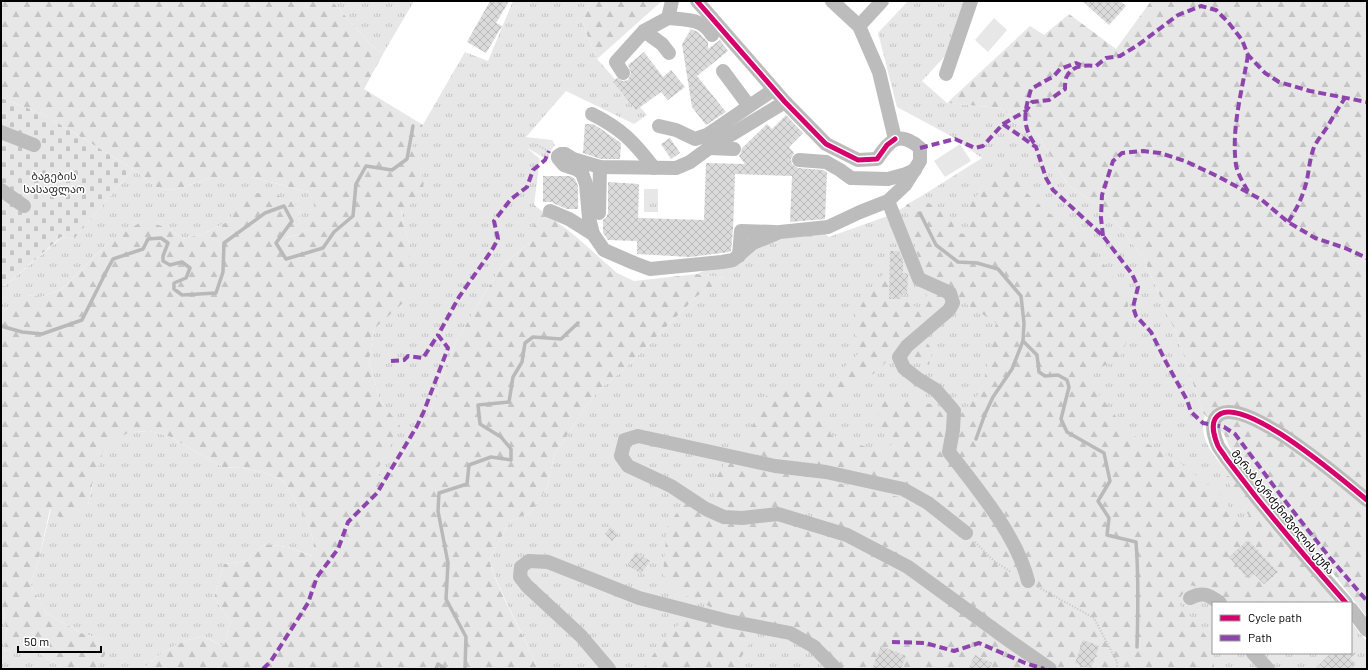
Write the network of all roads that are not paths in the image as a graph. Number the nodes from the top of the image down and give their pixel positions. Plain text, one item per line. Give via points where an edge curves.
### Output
1 (672, 1) edge
2 (697, 1) edge
3 (832, 1) edge
4 (882, 1) edge
5 (971, 1) edge
6 (666, 19) junction
7 (859, 26) junction
8 (644, 31) junction
9 (712, 35) dead end
10 (723, 71) dead end
11 (623, 73) dead end
12 (946, 74) dead end
13 (773, 90) junction
14 (785, 102) junction
15 (749, 106) junction
16 (592, 114) dead end
17 (659, 126) dead end
18 (1, 132) edge
19 (895, 139) junction
20 (34, 145) dead end
21 (709, 148) junction
22 (734, 149) dead end
23 (799, 160) dead end
24 (600, 167) junction
25 (654, 168) junction
26 (915, 170) junction
27 (1, 190) edge
28 (888, 201) junction
29 (24, 206) dead end
30 (550, 211) dead end
31 (599, 213) dead end
32 (593, 234) junction
33 (1367, 500) edge
34 (966, 533) road end
35 (1028, 581) road end
36 (1190, 598) dead end
37 (1219, 602) edge
38 (1345, 602) edge
39 (1352, 610) edge
40 (1367, 630) edge
41 (1254, 654) edge
42 (609, 669) edge
43 (836, 669) edge
44 (1050, 669) edge
45 (1268, 669) edge

1 - 6 street
2 - 13 street
3 - 7 street
4 - 7 street
5 - 12 street
6 - 8 street
6 - 8 street via 665,48
6 - 9 street via 699,22
7 - 19 street via 879,72
8 - 11 street via 616,62
10 - 15 street
13 - 14 street
13 - 15 street
14 - 19 street via 826,144 858,160 877,159
14 - 21 street
15 - 17 street via 707,135 695,139 676,130
16 - 25 street via 629,137
18 - 20 street
19 - 26 street via 904,139 920,148 920,161
21 - 22 street
21 - 25 street via 690,162 676,168
23 - 26 street via 826,162 851,178 888,179
24 - 25 street
24 - 31 street
24 - 32 street via 573,159 566,154 558,156 560,162 582,173 585,179
26 - 28 street via 906,184
27 - 29 street
28 - 32 street via 828,228 780,232 753,243 733,260 722,262 650,269 604,250
28 - 35 street via 920,278 950,293 953,303 949,310 907,346 899,357 904,368 936,390 954,411 949,452 999,520 1025,568
30 - 32 street
33 - 38 street, მერაბ ბერძენიშვილის ქუჩა via 1310,454 1266,426 1235,412 1220,414 1215,419 1214,431 1218,446 1226,459
34 - 44 street via 928,503 903,489 826,472 775,466 638,436 625,440 621,456 628,466 671,486 706,509 724,517 778,514 847,535 908,566
36 - 37 street via 1198,594 1209,595
39 - 40 street
41 - 45 street
42 - 43 street via 581,636 527,586 520,577 521,567 529,561 548,562 639,598 728,621 790,633 813,646

